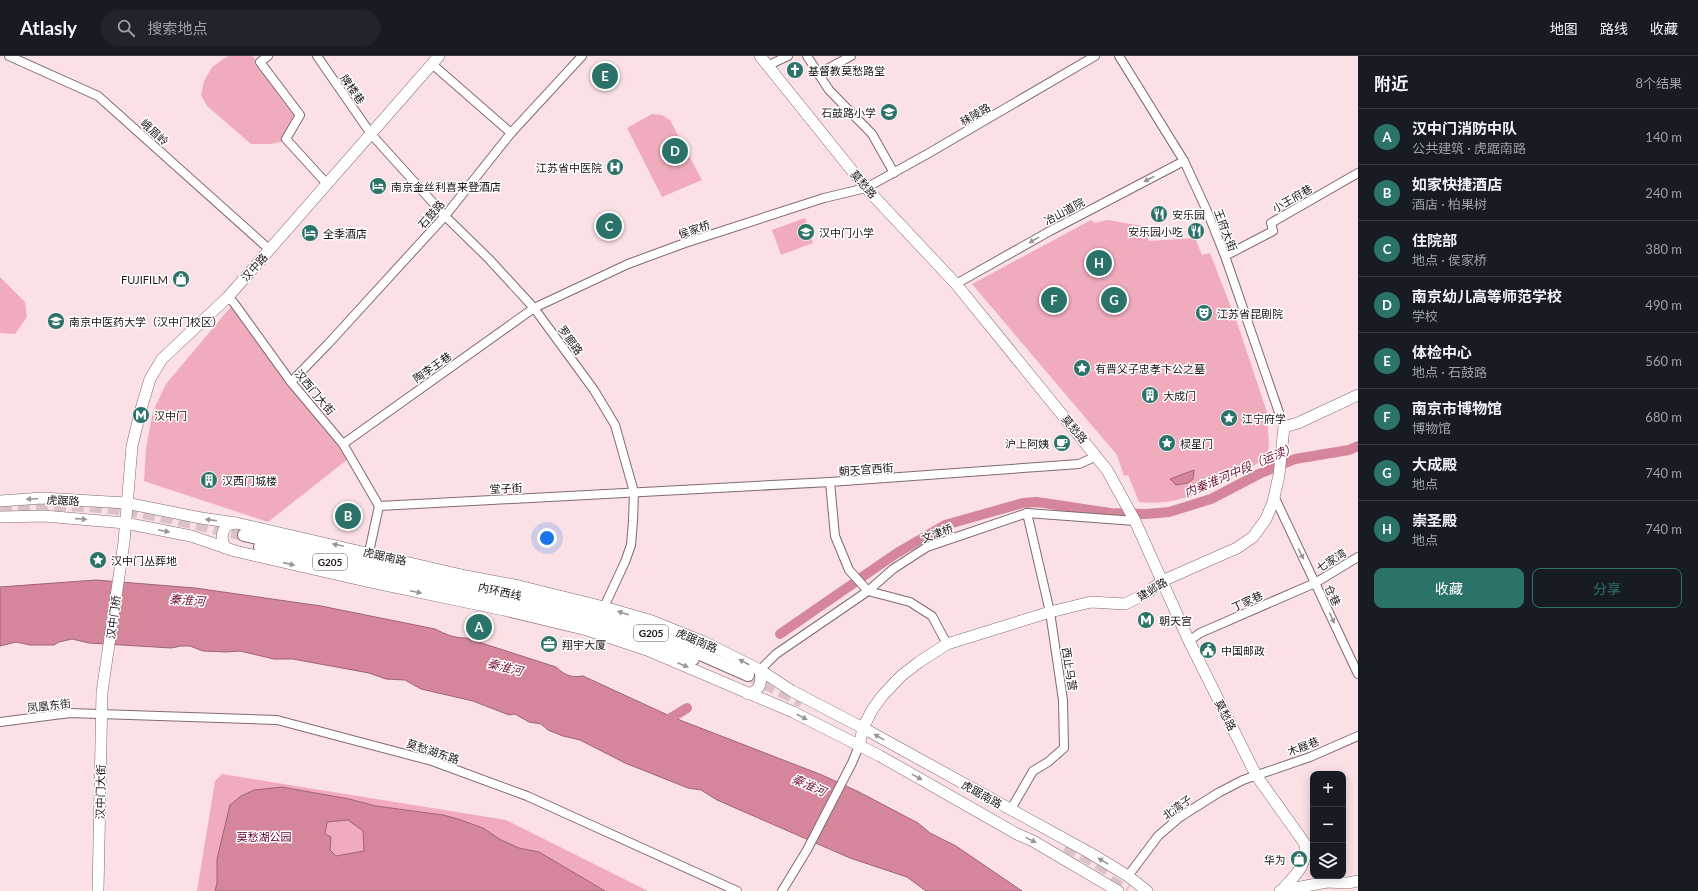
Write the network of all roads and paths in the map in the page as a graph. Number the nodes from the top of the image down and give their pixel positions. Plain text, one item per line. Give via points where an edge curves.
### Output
1 (9, 56) edge
2 (268, 56) edge
3 (317, 56) edge
4 (582, 56) edge
5 (760, 56) edge
6 (788, 56) edge
7 (807, 56) edge
8 (851, 56) edge
9 (1095, 56) edge
10 (1118, 56) edge
11 (435, 60) edge
12 (767, 66) junction
13 (818, 74) junction
14 (511, 133) junction
15 (371, 134) junction
16 (1184, 161) junction
17 (894, 173) junction
18 (1358, 173) edge
19 (327, 184) junction
20 (866, 188) junction
21 (445, 216) junction
22 (270, 250) junction
23 (1225, 256) junction
24 (956, 284) junction
25 (228, 297) junction
26 (534, 308) junction
27 (291, 382) junction
28 (1358, 395) edge
29 (1284, 426) junction
30 (343, 444) junction
31 (1097, 456) junction
32 (830, 482) junction
33 (634, 492) junction
34 (1274, 496) junction
35 (0, 501) edge
36 (126, 503) junction
37 (379, 506) junction
38 (1028, 513) junction
39 (0, 517) edge
40 (1135, 521) junction
41 (125, 523) junction
42 (236, 523) junction
43 (243, 539) tunnel mouth
44 (225, 548) junction
45 (369, 552) junction
46 (1358, 557) edge
47 (466, 576) junction
48 (419, 578) junction
49 (1162, 581) junction
50 (1315, 583) junction
51 (519, 586) junction
52 (868, 591) junction
53 (476, 604) junction
54 (548, 607) junction
55 (604, 607) junction
56 (504, 610) junction
57 (1050, 612) junction
58 (1189, 641) junction
59 (947, 644) junction
60 (760, 670) junction
61 (1358, 674) edge
62 (746, 678) tunnel mouth
63 (102, 692) joint
64 (748, 694) junction
65 (101, 714) junction
66 (0, 722) edge
67 (863, 728) junction
68 (1358, 736) edge
69 (858, 746) junction
70 (1256, 775) junction
71 (1011, 809) junction
72 (1304, 843) junction
73 (1310, 851) edge
74 (1128, 876) junction
75 (1325, 879) edge
76 (1358, 881) edge
77 (1281, 890) edge
78 (98, 891) edge
79 (737, 891) edge
80 (782, 891) edge
81 (1118, 891) tunnel mouth
82 (1147, 891) edge

1 - 22 street, 峨眉岭 via 98,96
2 - 19 street via 260,62 300,115 286,139
3 - 15 street, 牌楼巷
4 - 14 street, 石鼓路
5 - 12 main road, 莫愁路
6 - 12 street
7 - 13 street
8 - 13 street
9 - 17 street, 秣陵路
10 - 16 street, 王府大街
11 - 14 street
11 - 15 main road, 汉中路
12 - 20 main road, 莫愁路
13 - 17 street via 829,90 872,134
14 - 21 street, 石鼓路
15 - 19 main road, 汉中路
15 - 21 street, 罗廊路
16 - 23 street, 王府大街
16 -> 24 street, 冶山道院 via 1050,231
17 - 20 street, 秣陵路
18 - 23 street, 小王府巷 via 1271,223 1272,231
19 - 22 main road, 汉中路
20 - 24 main road, 莫愁路
20 - 26 street, 侯家桥 via 824,198 628,264
21 - 26 street, 罗廊路
21 - 27 street, 石鼓路
22 - 25 main road, 汉中路
23 - 29 street, 王府大街
24 - 31 main road, 莫愁路
25 - 27 street, 汉西门大街
25 - 36 main road, 汉中路 via 162,359 150,379 132,446
26 - 30 street, 陶李王巷
26 - 33 street, 罗廊路 via 594,390 616,425
27 - 30 street, 汉西门大街
28 - 29 main road via 1298,423
29 - 34 main road, 建邺路
30 - 37 street, 汉西门大街
31 - 32 street, 朝天宫西街 via 1079,464
31 - 40 main road, 莫愁路
32 - 33 street, 朝天宫西街
32 - 52 street via 835,536 849,570
33 - 37 street, 堂子街
33 - 55 street, 罗廊路 via 631,545
34 - 49 main road, 建邺路 via 1266,519 1253,537 1237,548
34 -> 50 street, 仓巷
36 -> 35 main road, 虎踞路 via 42,498
36 - 41 main road
42 -> 36 main road, 虎踞南路
37 - 45 street
38 - 40 street, 文津桥
38 - 52 street, 文津桥 via 928,547 893,569
38 - 57 street, 西止马营
39 -> 41 main road, 虎踞路 via 44,516
40 - 49 main road, 莫愁路
41 -> 44 main road, 虎踞南路 via 191,536
41 - 63 main road, 汉中门桥
42 - 44 main road via 227,524 222,531 221,538
45 -> 42 main road, 虎踞南路
43 - 48 highway, 内环西线 / G205
44 -> 53 main road, 虎踞南路
45 - 47 main road, 虎踞南路
46 - 50 street, 七家湾
47 - 48 highway
47 - 51 main road, 虎踞南路
48 - 53 highway
48 - 54 highway, 内环西线 / G205
49 - 57 main road, 建邺路 via 1147,593 1125,604 1091,602
49 - 58 main road, 莫愁路
50 - 58 street, 丁家巷 via 1200,633
50 -> 61 street, 仓巷
51 - 54 highway
51 - 55 main road, 虎踞南路
52 - 59 street via 910,602 932,616
52 - 60 street, 文津桥 via 776,654
53 - 56 main road, 虎踞南路
54 - 56 highway
54 - 62 highway, 内环西线 / G205 via 590,613 655,634
60 -> 55 main road, 虎踞南路 via 704,642 652,621
56 -> 64 main road, 虎踞南路 via 586,630 647,650
57 - 59 main road, 建邺路
57 - 71 street, 西止马营 via 1063,700 1064,748 1033,771
58 - 70 main road, 莫愁路
59 - 67 main road, 建邺路 via 902,676 882,696
60 - 64 main road via 760,687
60 - 67 main road, 虎踞南路 via 792,691
63 - 65 main road, 汉中门大街
64 -> 69 main road, 虎踞南路 via 793,712
65 - 66 street, 凤凰东街 via 70,713
65 - 78 main road, 汉中门大街
65 - 79 street, 莫愁湖东路 via 277,720 432,761 527,796
67 - 69 main road, 建邺路
71 -> 67 main road, 虎踞南路
68 - 70 street, 木屐巷 via 1310,757
69 - 80 street via 852,763
69 -> 81 main road, 虎踞南路 via 1033,840
70 - 72 main road, 莫愁路
70 - 74 street, 北湾子 via 1218,793 1180,817 1158,836
74 -> 71 main road, 虎踞南路
72 - 73 main road, 莫愁路
72 - 77 main road via 1304,863
74 - 82 main road, 虎踞南路
75 - 76 main road via 1348,883
75 - 77 main road

